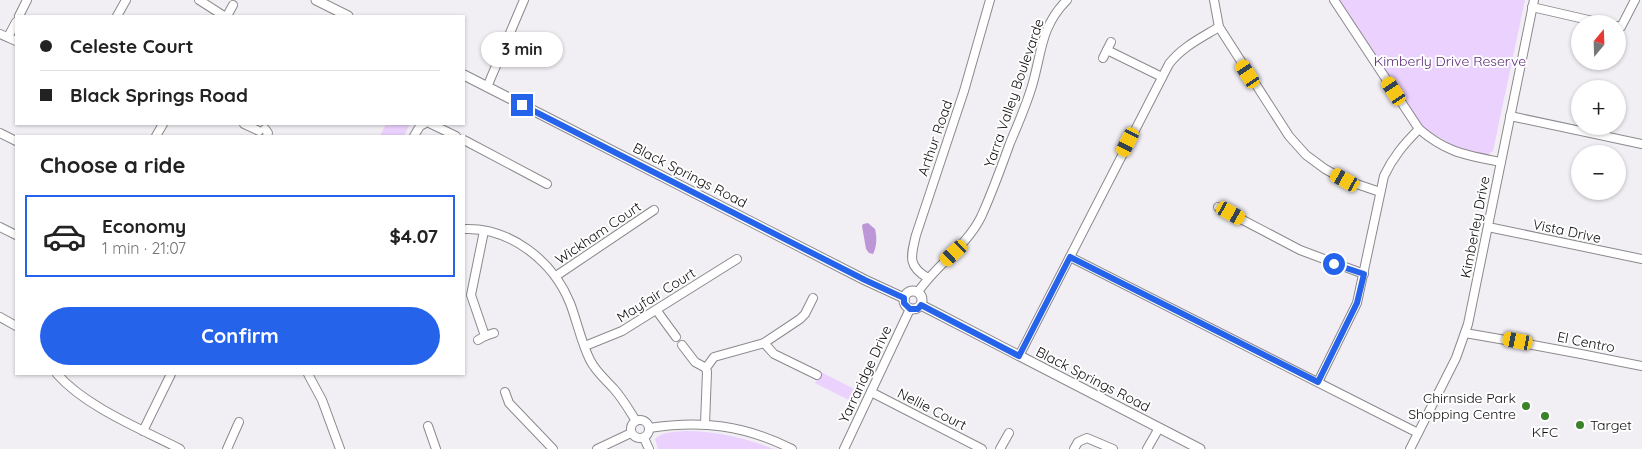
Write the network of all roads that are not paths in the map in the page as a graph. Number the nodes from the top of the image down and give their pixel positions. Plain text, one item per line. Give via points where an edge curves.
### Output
1 (27, 0) edge
2 (126, 0) edge
3 (199, 0) edge
4 (316, 0) edge
5 (524, 0) edge
6 (990, 0) edge
7 (1066, 0) edge
8 (1214, 0) edge
9 (1334, 0) edge
10 (1635, 0) edge
11 (1533, 4) edge
12 (233, 5) dead end
13 (20, 15) edge
14 (118, 15) edge
15 (224, 15) edge
16 (227, 15) edge
17 (346, 15) edge
18 (1573, 15) edge
19 (1626, 17) edge
20 (15, 24) edge
21 (1219, 27) junction
22 (0, 34) edge
23 (8, 37) junction
24 (15, 40) edge
25 (1111, 42) dead end
26 (1107, 50) junction
27 (1103, 58) dead end
28 (465, 76) edge
29 (1162, 76) junction
30 (487, 87) junction
31 (1510, 116) junction
32 (246, 125) edge
33 (422, 125) edge
34 (433, 125) edge
35 (1419, 129) junction
36 (0, 133) edge
37 (265, 133) edge
38 (415, 135) edge
39 (454, 135) edge
40 (15, 140) edge
41 (465, 141) edge
42 (1642, 144) edge
43 (1501, 162) junction
44 (547, 184) dead end
45 (1380, 192) junction
46 (1218, 207) dead end
47 (654, 210) dead end
48 (0, 227) edge
49 (1488, 227) junction
50 (465, 229) edge
51 (484, 231) junction
52 (15, 234) edge
53 (1070, 257) junction
54 (737, 259) dead end
55 (1642, 259) edge
56 (1364, 274) junction
57 (556, 276) junction
58 (928, 278) junction
59 (918, 292) junction
60 (813, 298) dead end
61 (904, 298) junction
62 (921, 305) junction
63 (910, 309) junction
64 (657, 311) junction
65 (0, 317) edge
66 (15, 325) edge
67 (494, 333) dead end
68 (1465, 333) junction
69 (676, 337) dead end
70 (764, 343) junction
71 (682, 345) dead end
72 (585, 346) junction
73 (1019, 356) junction
74 (1642, 366) edge
75 (706, 368) junction
76 (58, 375) edge
77 (171, 375) edge
78 (309, 375) edge
79 (817, 375) dead end
80 (1318, 382) junction
81 (505, 392) dead end
82 (871, 392) junction
83 (636, 421) junction
84 (240, 422) dead end
85 (705, 424) junction
86 (428, 426) dead end
87 (649, 428) junction
88 (1159, 428) junction
89 (144, 431) junction
90 (631, 433) junction
91 (1009, 433) dead end
92 (1418, 433) junction
93 (644, 438) junction
94 (180, 449) edge
95 (227, 449) edge
96 (340, 449) edge
97 (436, 449) edge
98 (553, 449) edge
99 (597, 449) edge
100 (649, 449) edge
101 (792, 449) edge
102 (844, 449) edge
103 (982, 449) edge
104 (1000, 449) edge
105 (1074, 449) edge
106 (1113, 449) edge
107 (1147, 449) edge
108 (1200, 449) edge
109 (1410, 449) edge

1 - 13 street
2 - 14 street
3 - 15 street
4 - 17 main road
5 - 30 street
6 - 58 street, Arthur Road via 911,254 913,265
7 - 58 street, Yarra Valley Boulevarde via 1054,14 1042,40 1032,86 980,220 969,238
8 - 21 street
9 - 35 street
10 - 19 street
11 - 18 street
11 - 31 street, Kimberley Drive
12 - 16 street
20 - 23 street
21 - 29 street via 1175,56
21 - 45 street via 1289,136 1306,155 1345,180
22 - 23 street
23 - 24 street
25 - 26 street
26 - 27 street
26 - 29 street
28 - 30 main road, Black Springs Road
29 - 53 street
30 - 61 main road, Black Springs Road
31 - 42 street
31 - 43 street, Kimberley Drive
32 - 37 street
33 - 38 street
34 - 39 street
35 - 43 street via 1447,149
35 - 45 street via 1390,162
36 - 40 street
41 - 44 street
43 - 49 street, Kimberley Drive
45 - 56 street
46 - 56 street via 1300,250
47 - 57 street, Wickham Court
48 - 52 street
49 - 55 street, Vista Drive
49 - 68 street, Kimberley Drive
50 - 51 street
51 - 57 street via 519,243 534,253
51 - 67 street via 471,295 482,338
53 - 73 street
53 - 80 street
54 - 64 street, Mayfair Court
56 - 80 street via 1357,303
57 - 72 street via 570,303
58 - 59 street, Yarra Valley Boulevarde
59 - 61 main road via 910,292
59 - 62 main road
60 - 70 street via 800,319
61 - 63 main road
62 - 63 main road via 918,309
62 - 73 main road, Black Springs Road
63 - 82 street, Yarraridge Drive
64 - 69 street
64 - 72 street, Mayfair Court via 622,331
65 - 66 street
68 - 74 street, El Centro
68 - 92 street, Kimberley Drive
70 - 75 street via 714,357
70 - 79 street via 774,354
71 - 75 street via 695,362
72 - 83 street via 597,371 621,397
73 - 88 main road, Black Springs Road
75 - 85 street
76 - 89 street via 67,386
77 - 89 street
78 - 96 street via 322,400
80 - 92 street
81 - 98 street via 509,403
82 - 102 street, Yarraridge Drive
82 - 103 street, Nellie Court
83 - 87 street via 644,421
83 - 90 street
84 - 95 street
85 - 87 street
85 - 101 street via 758,434
86 - 97 street
87 - 93 street
88 - 107 street
88 - 108 main road, Black Springs Road
89 - 94 street
90 - 93 street via 638,439
90 - 99 street
91 - 104 street
92 - 109 street, Kimberley Drive
93 - 100 street
105 - 106 street via 1078,442 1087,438

